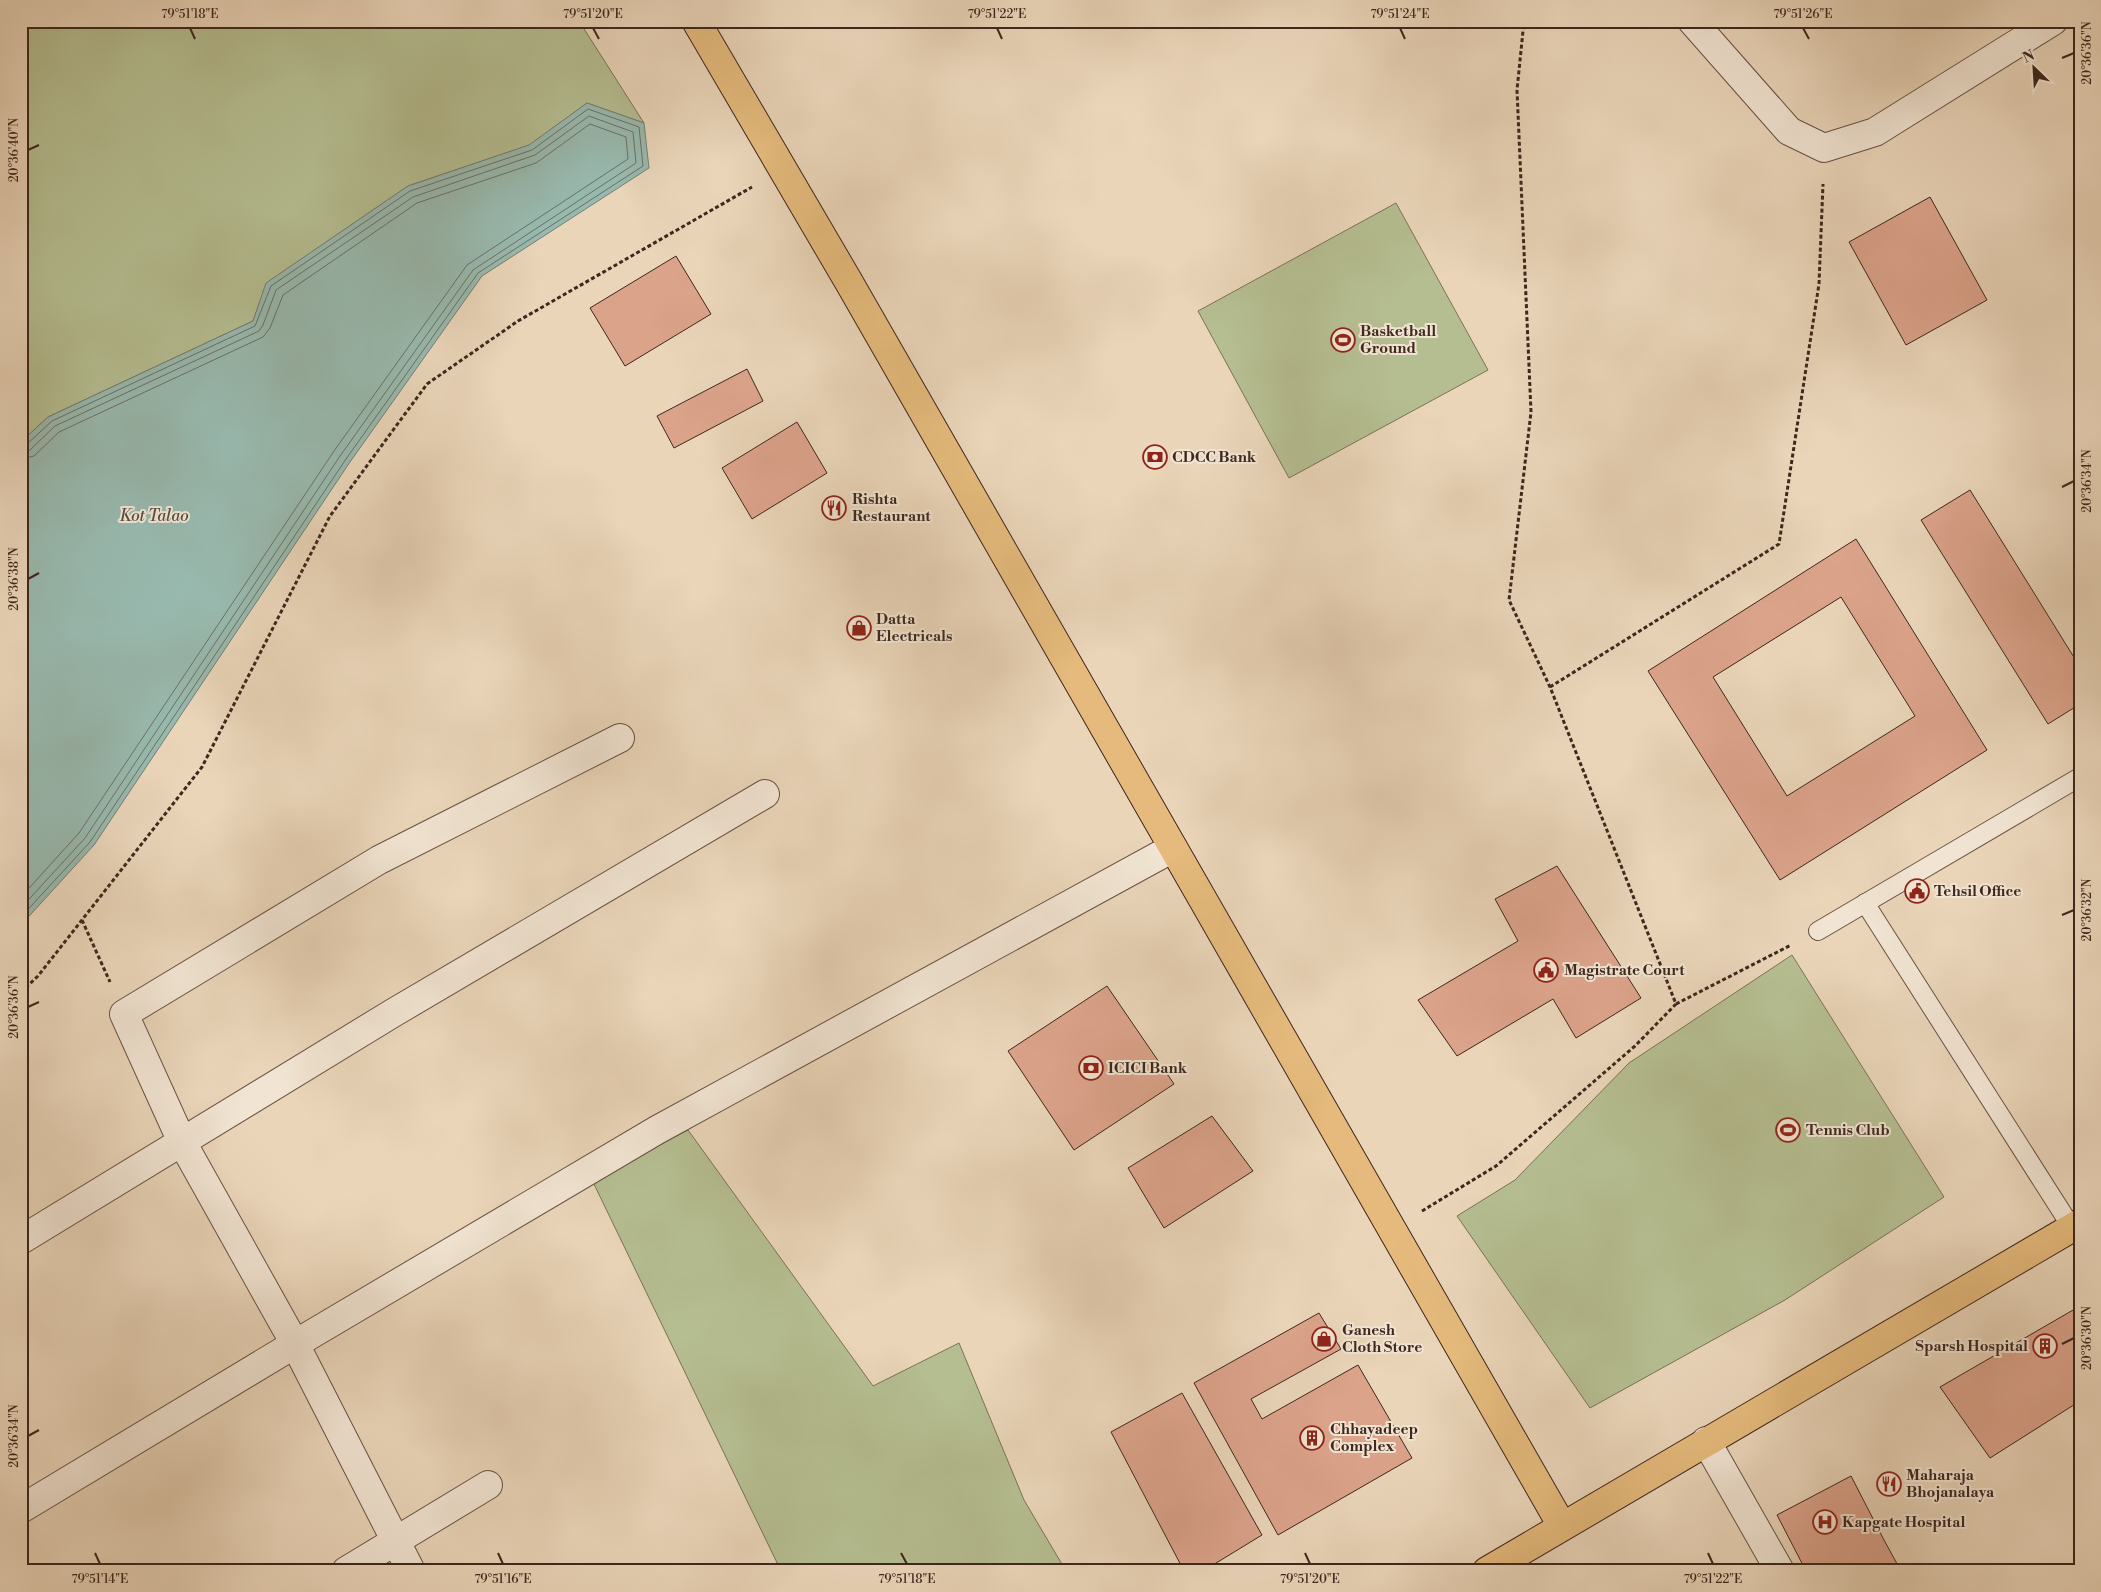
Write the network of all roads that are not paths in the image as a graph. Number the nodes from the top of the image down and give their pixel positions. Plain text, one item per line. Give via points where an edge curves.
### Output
1 (696, 21) edge
2 (1692, 21) edge
3 (2054, 21) edge
4 (620, 738) dead end
5 (2080, 777) edge
6 (765, 794) dead end
7 (1173, 848) junction
8 (1866, 904) junction
9 (1818, 931) road end
10 (182, 1142) junction
11 (2076, 1225) edge
12 (21, 1240) edge
13 (295, 1344) junction
14 (1706, 1441) junction
15 (488, 1485) dead end
16 (21, 1509) edge
17 (1562, 1526) junction
18 (395, 1541) junction
19 (346, 1571) edge
20 (411, 1571) edge
21 (1487, 1571) edge
22 (1780, 1571) edge

1 - 7 highway
2 - 3 street via 1788,131 1824,148 1875,132
4 - 10 street via 379,860 124,1014
5 - 8 lane
6 - 10 street via 393,1013
7 - 13 street via 657,1130
7 - 17 highway
8 - 9 lane
8 - 11 lane
10 - 12 street
10 - 13 street
11 - 14 highway
13 - 16 street
13 - 18 street
14 - 17 highway
14 - 22 street
15 - 18 street
17 - 21 highway
18 - 19 street
18 - 20 street

